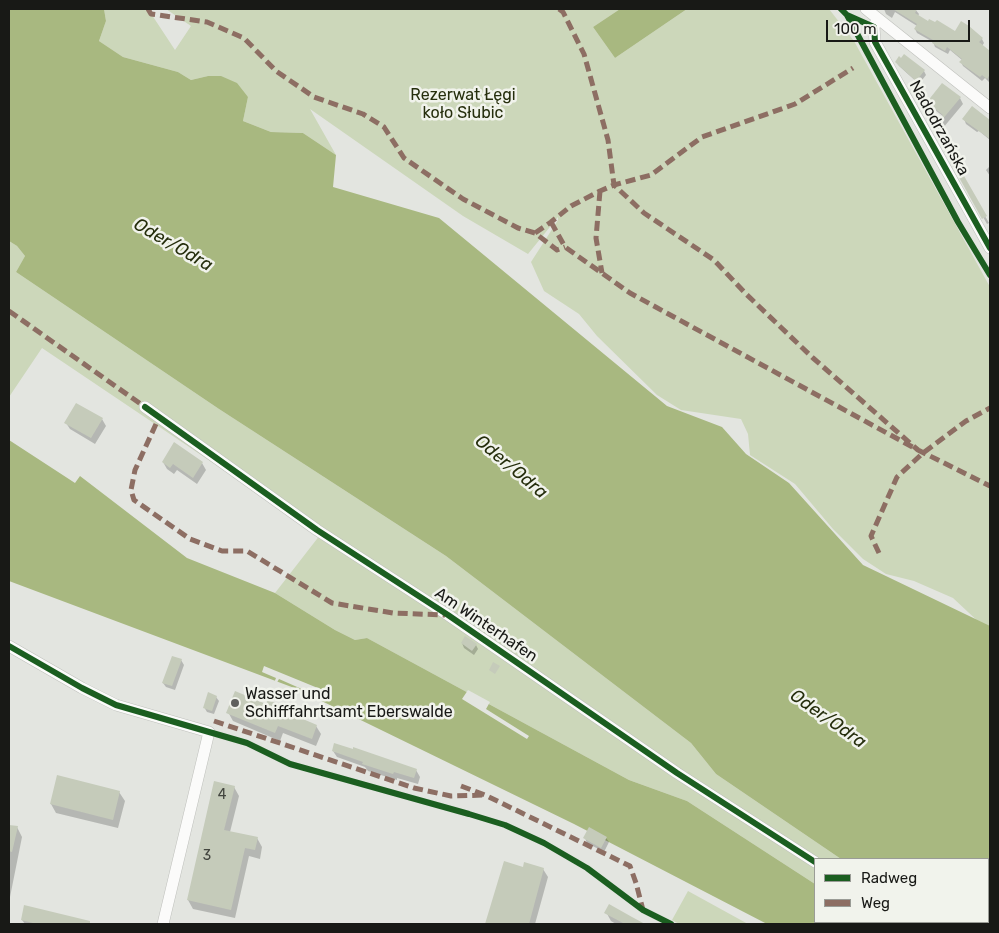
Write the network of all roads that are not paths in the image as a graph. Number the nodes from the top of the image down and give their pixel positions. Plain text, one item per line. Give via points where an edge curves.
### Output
1 (866, 9) edge
2 (877, 19) junction
3 (990, 108) edge
4 (990, 248) edge
5 (145, 407) dead end
6 (9, 646) edge
7 (814, 861) edge
8 (163, 924) edge

1 - 2 street
2 - 3 street
2 - 4 street, Nadodrzańska via 875,42
5 - 7 street, Am Winterhafen via 317,530
6 - 8 street via 116,705 209,732

